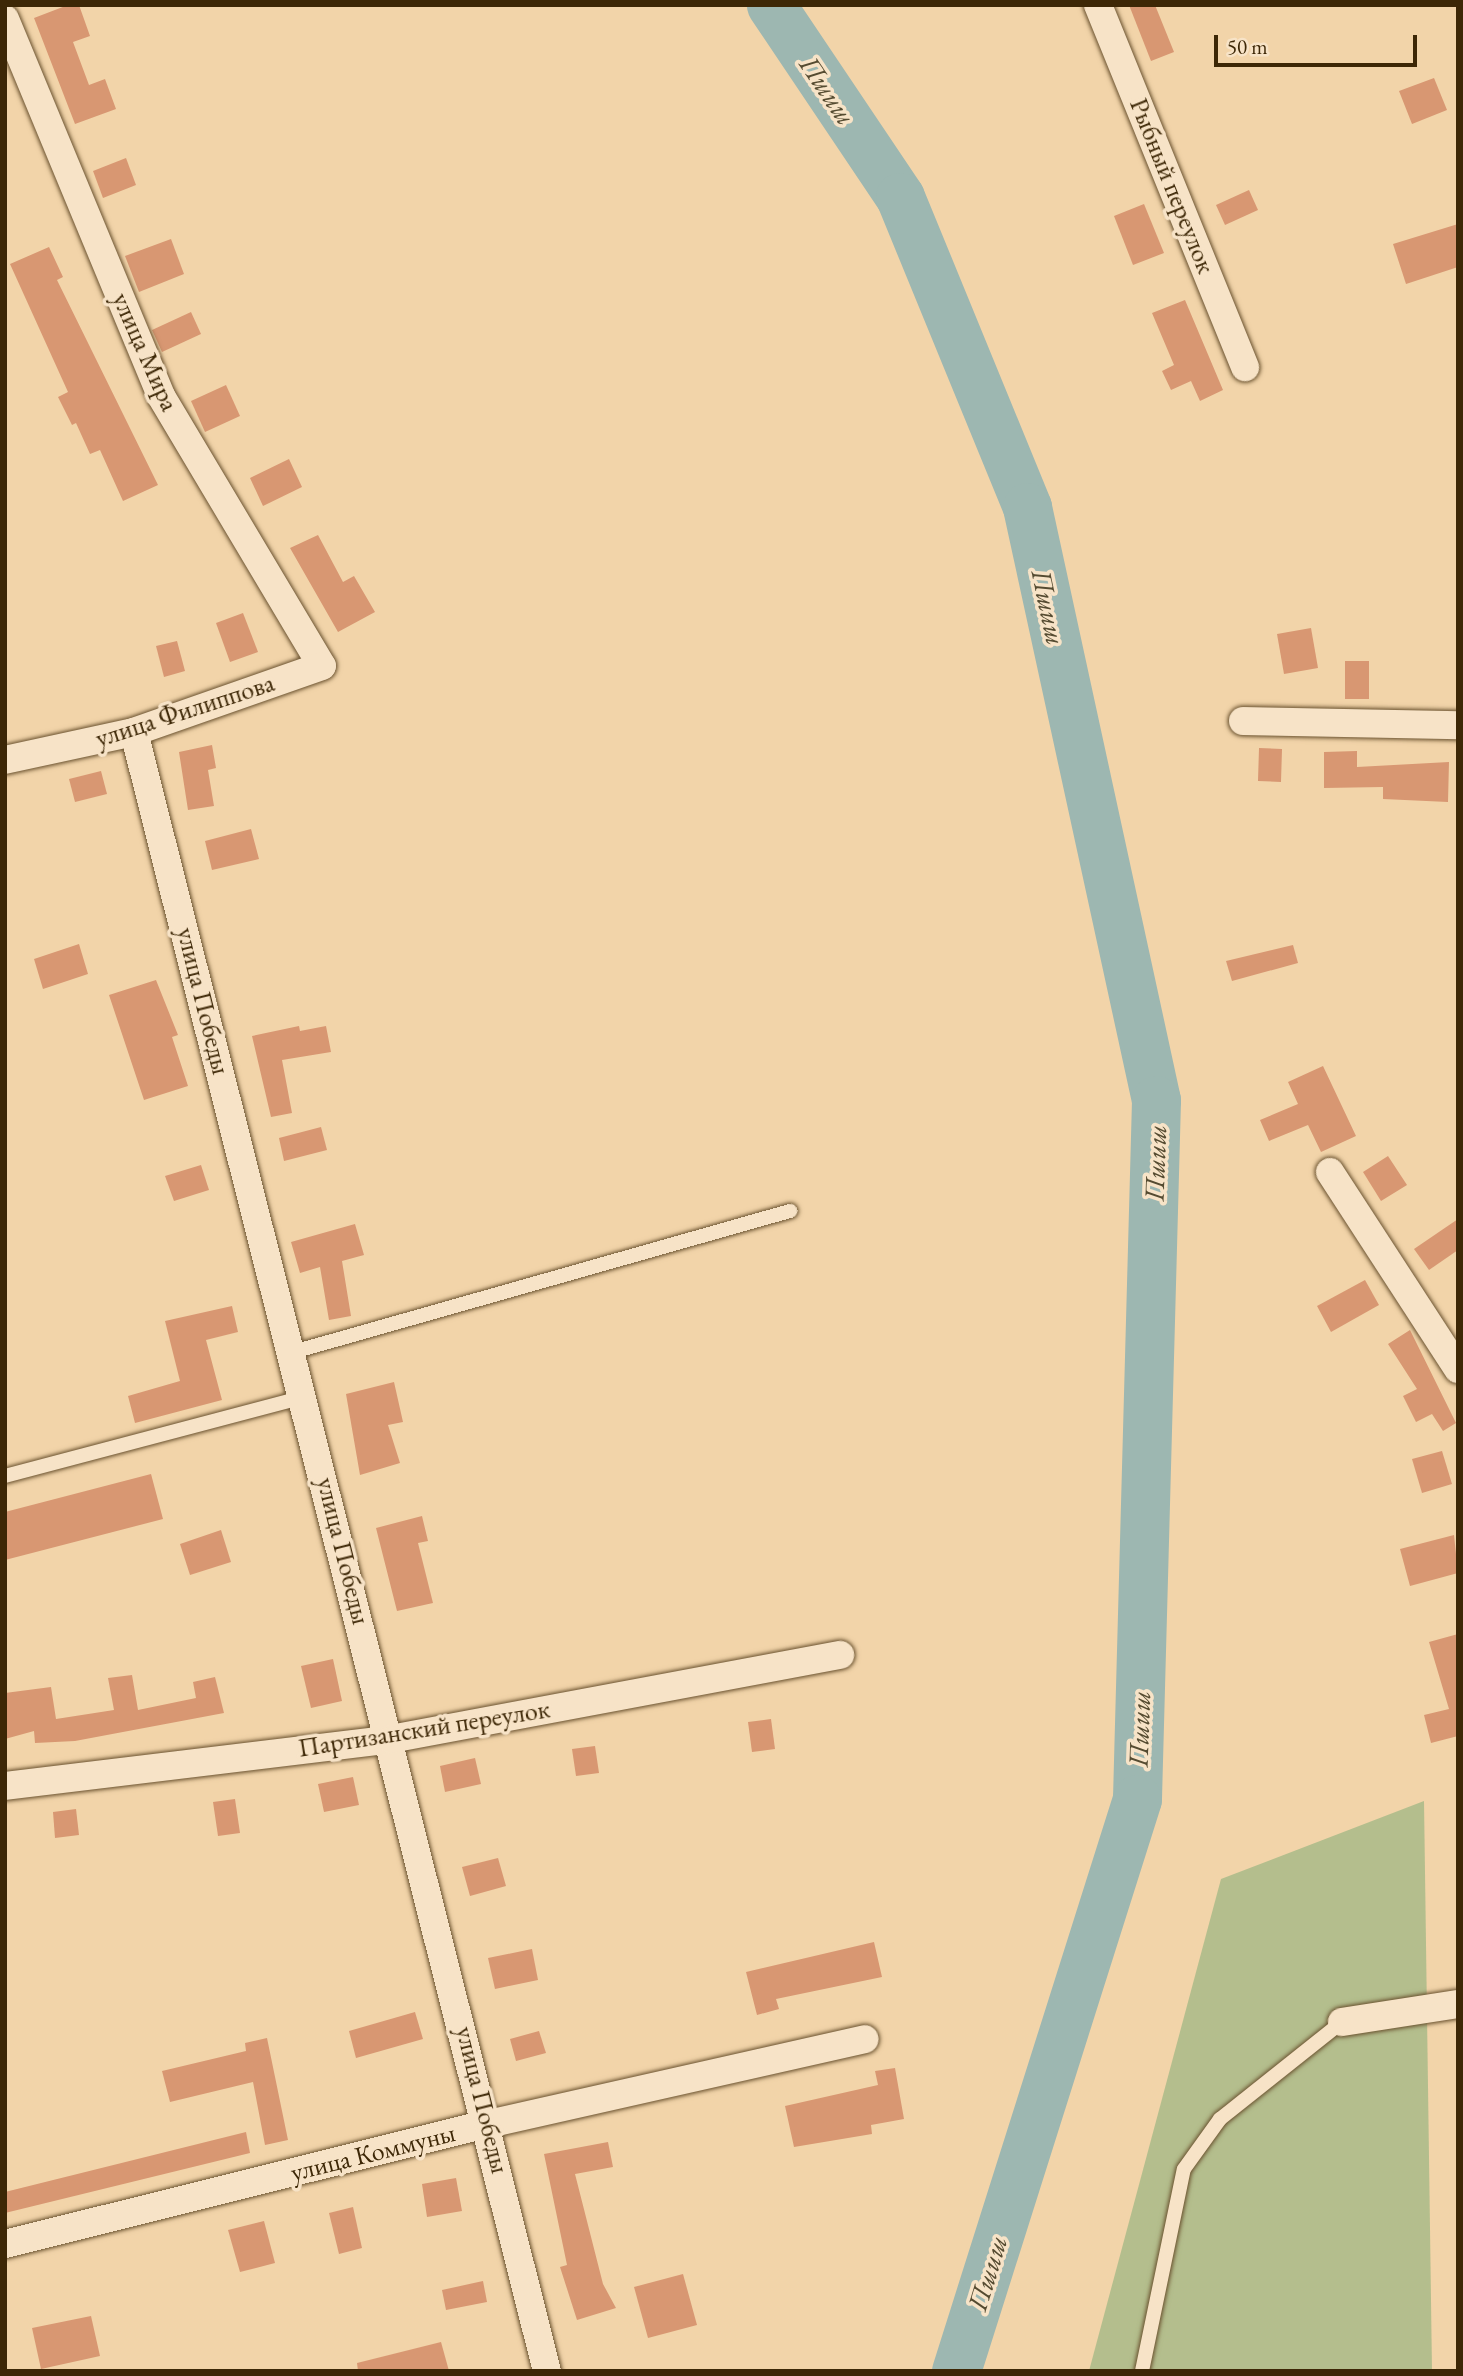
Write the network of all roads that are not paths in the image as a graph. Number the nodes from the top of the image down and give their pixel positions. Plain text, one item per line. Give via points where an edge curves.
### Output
1 (1098, 5) edge
2 (5, 19) edge
3 (1245, 367) dead end
4 (321, 666) joint
5 (1243, 721) dead end
6 (1458, 725) edge
7 (134, 732) junction
8 (5, 760) edge
9 (1330, 1172) dead end
10 (790, 1211) dead end
11 (293, 1352) junction
12 (1458, 1369) edge
13 (304, 1397) junction
14 (5, 1476) edge
15 (840, 1655) dead end
16 (391, 1739) junction
17 (5, 1786) edge
18 (1458, 2004) edge
19 (1342, 2022) joint
20 (865, 2039) dead end
21 (488, 2124) junction
22 (5, 2244) edge
23 (547, 2371) edge
24 (1142, 2371) edge

1 - 3 street, Рыбный переулок
2 - 4 street, улица Мира via 161,396
4 - 7 street, улица Филиппова
5 - 6 street
7 - 8 street, улица Филиппова
7 - 11 street, улица Победы
9 - 12 street
10 - 11 lane
11 - 13 street, улица Победы
13 - 14 lane
13 - 16 street, улица Победы
15 - 16 street, Партизанский переулок
16 - 17 street, Партизанский переулок
16 - 21 street, улица Победы
18 - 19 street
19 - 24 lane via 1220,2119 1184,2169
20 - 21 street, улица Коммуны
21 - 22 street, улица Коммуны
21 - 23 street, улица Победы

